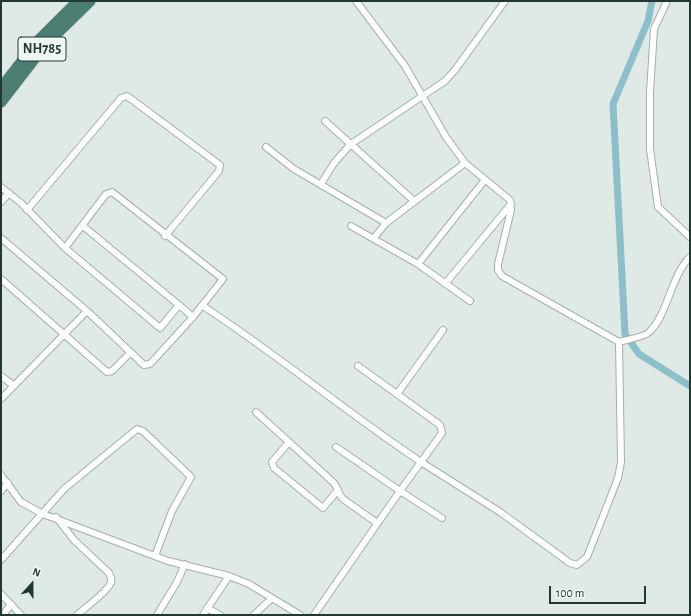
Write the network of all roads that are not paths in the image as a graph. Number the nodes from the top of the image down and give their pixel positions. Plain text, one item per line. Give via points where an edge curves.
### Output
1 (78, 1) edge
2 (90, 1) edge
3 (356, 1) edge
4 (505, 1) edge
5 (667, 1) edge
6 (1, 88) edge
7 (423, 97) junction
8 (1, 102) edge
9 (325, 121) dead end
10 (351, 144) junction
11 (266, 147) dead end
12 (465, 163) junction
13 (484, 180) junction
14 (321, 184) junction
15 (1, 187) edge
16 (9, 193) junction
17 (1, 202) edge
18 (414, 202) junction
19 (511, 204) junction
20 (27, 210) junction
21 (386, 223) junction
22 (82, 226) junction
23 (351, 226) dead end
24 (165, 236) junction
25 (690, 237) edge
26 (1, 238) edge
27 (374, 238) junction
28 (65, 248) junction
29 (690, 257) edge
30 (418, 264) junction
31 (1, 279) edge
32 (445, 284) junction
33 (470, 301) dead end
34 (179, 305) junction
35 (203, 306) junction
36 (87, 311) junction
37 (193, 317) junction
38 (443, 330) dead end
39 (64, 335) junction
40 (621, 341) junction
41 (130, 353) junction
42 (358, 366) dead end
43 (1, 376) edge
44 (13, 385) junction
45 (397, 394) junction
46 (1, 399) edge
47 (256, 412) dead end
48 (289, 442) junction
49 (336, 447) dead end
50 (421, 462) junction
51 (1, 475) edge
52 (8, 484) junction
53 (1, 490) edge
54 (338, 490) junction
55 (400, 491) junction
56 (44, 514) junction
57 (56, 517) junction
58 (442, 518) dead end
59 (377, 523) junction
60 (80, 527) junction
61 (74, 540) junction
62 (155, 556) junction
63 (1, 560) edge
64 (185, 564) junction
65 (229, 576) junction
66 (1, 594) edge
67 (271, 599) junction
68 (11, 604) junction
69 (207, 608) junction
70 (3, 615) edge
71 (20, 615) edge
72 (77, 615) edge
73 (157, 615) edge
74 (203, 615) edge
75 (220, 615) edge
76 (254, 615) edge
77 (300, 615) edge
78 (314, 615) edge

1 - 6 highway, NH785 via 38,41
2 - 8 highway, NH785 via 46,45
3 - 7 street via 389,43
4 - 7 street via 456,70
5 - 25 street via 654,29 650,149 658,207
7 - 10 street
7 - 12 street via 446,137
9 - 10 street
10 - 14 street via 334,163
10 - 18 street
11 - 14 street via 294,169
12 - 13 street
12 - 18 street
13 - 19 street via 508,198
13 - 30 street
14 - 21 street
15 - 16 street
16 - 17 street
16 - 20 street
18 - 21 street
19 - 32 street
19 - 40 street via 498,264 502,276
20 - 24 street via 121,98 127,96 220,165 219,171
20 - 28 street
21 - 27 street
22 - 24 street via 106,194 112,192
22 - 28 street
22 - 34 street
23 - 27 street
24 - 35 street via 223,278
26 - 36 street
27 - 30 street
28 - 34 street via 160,328
29 - 40 street via 648,334
30 - 32 street
31 - 39 street
32 - 33 street
34 - 37 street
35 - 37 street
35 - 50 street via 367,426
36 - 39 street
36 - 41 street
37 - 41 street via 147,366 141,364
38 - 45 street
39 - 41 street via 107,372 112,371
39 - 44 street
40 - 50 street via 621,462 618,478 587,557 582,562 577,565 570,563 500,512
42 - 45 street
43 - 44 street
44 - 46 street
45 - 50 street via 442,429 440,437
47 - 48 street
48 - 54 street via 334,483
48 - 54 street via 272,462 274,468 322,508
49 - 55 street
50 - 55 street
51 - 52 street
52 - 53 street
52 - 56 street via 22,502
54 - 59 street via 343,498
55 - 58 street
55 - 59 street
56 - 57 street
56 - 62 street via 64,489 134,430 140,429 191,477 172,511
56 - 63 street
57 - 60 street
57 - 61 street
59 - 78 street
60 - 61 street
60 - 62 street
61 - 72 street via 109,573 112,579 111,584
62 - 64 street
64 - 65 street
64 - 73 street
65 - 67 street via 249,584
65 - 69 street
66 - 68 street
67 - 76 street
67 - 77 street
68 - 70 street
68 - 71 street
69 - 74 street
69 - 75 street

